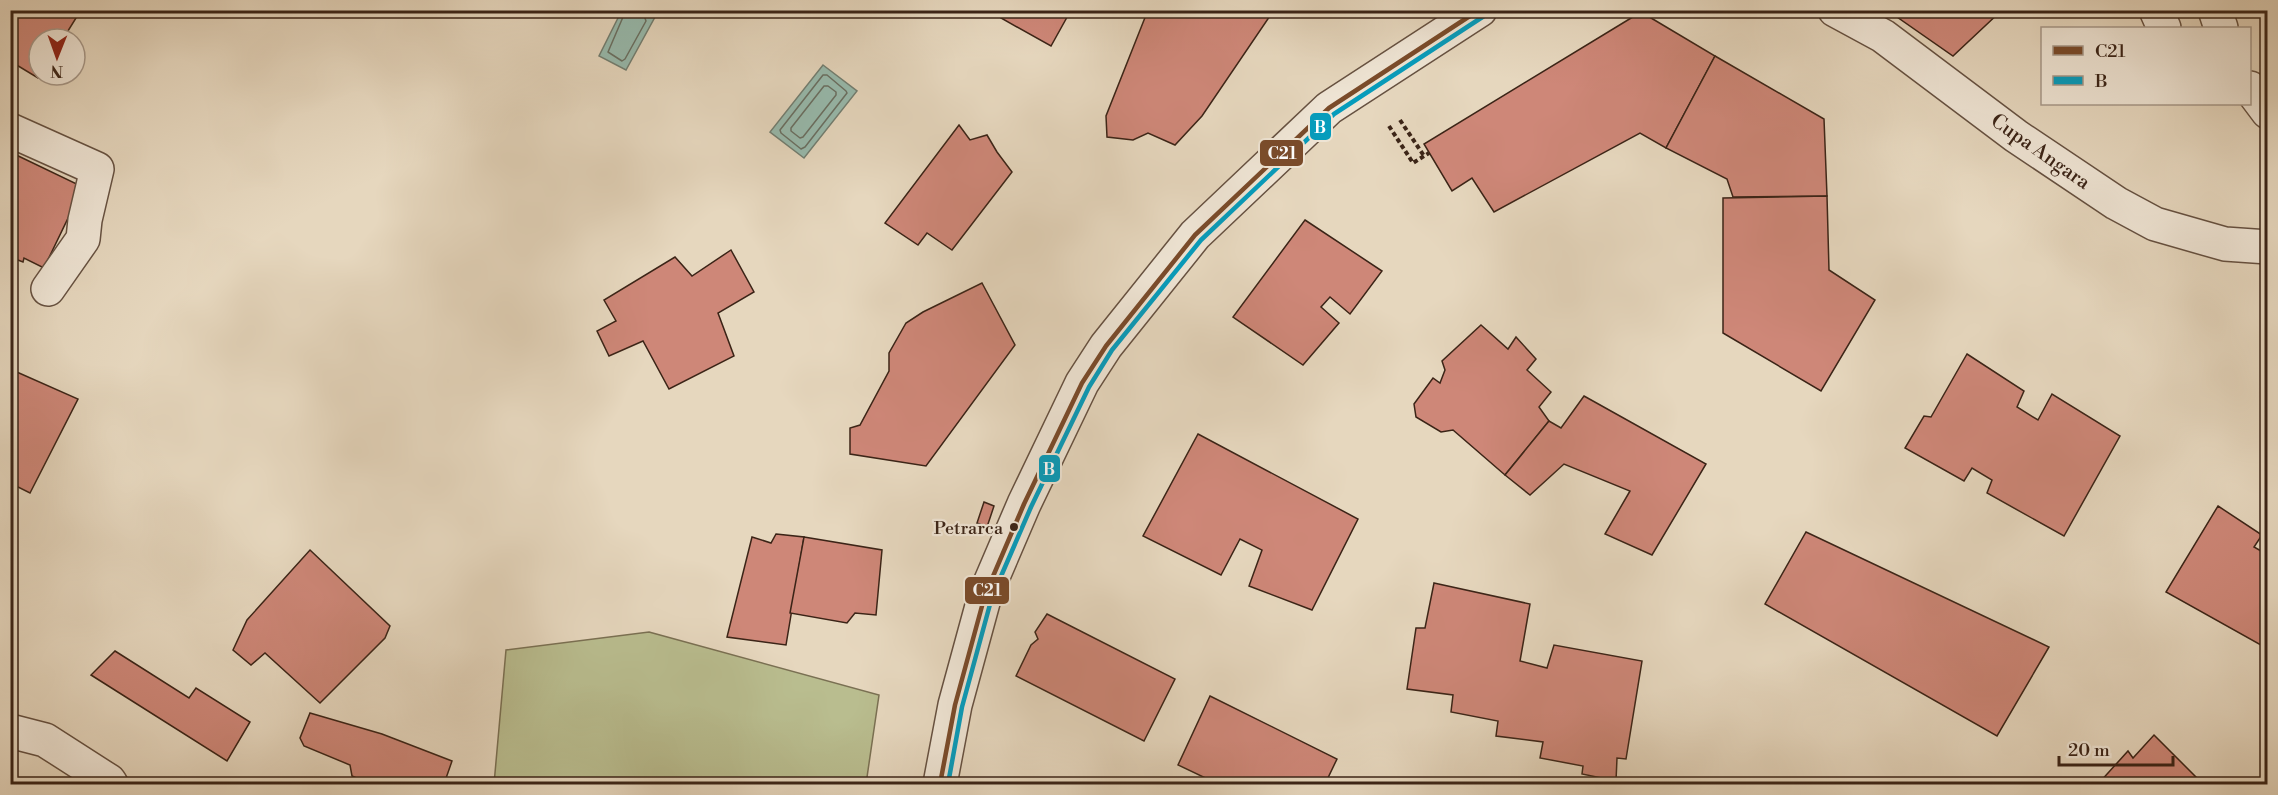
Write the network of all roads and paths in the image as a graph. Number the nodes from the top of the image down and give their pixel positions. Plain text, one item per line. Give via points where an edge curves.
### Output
1 (1480, 10) edge
2 (1835, 10) edge
3 (2156, 10) edge
4 (2215, 10) edge
5 (2164, 27) edge
6 (2221, 27) edge
7 (2251, 89) edge
8 (2268, 112) edge
9 (1400, 120) dead end
10 (1389, 126) dead end
11 (10, 130) edge
12 (1429, 153) dead end
13 (1424, 156) junction
14 (2268, 248) edge
15 (48, 290) dead end
16 (10, 731) edge
17 (111, 784) edge
18 (940, 784) edge

1 - 18 street via 1329,108 1195,235 1106,346 1082,383 1023,504 985,595 955,705
2 - 14 street, Cupa Angara via 1883,36 2016,136 2116,203 2156,224 2225,243
3 - 5 street
4 - 6 street
7 - 8 street
9 - 13 path
10 - 13 path via 1413,163
11 - 15 street via 97,169 83,238
12 - 13 path
16 - 17 street via 45,740

